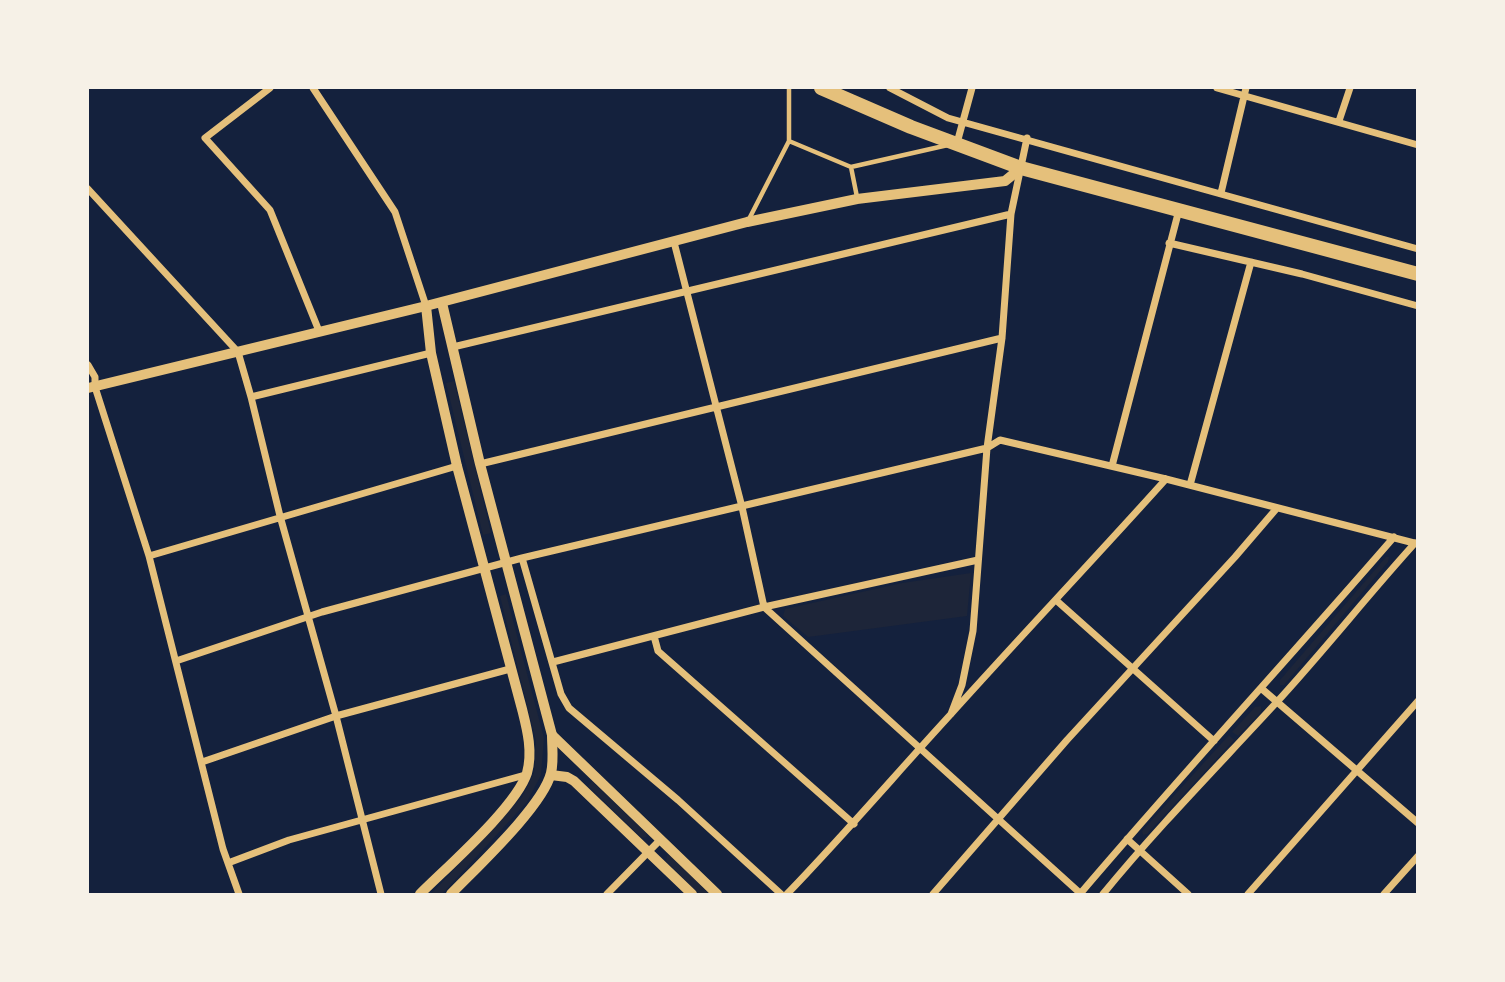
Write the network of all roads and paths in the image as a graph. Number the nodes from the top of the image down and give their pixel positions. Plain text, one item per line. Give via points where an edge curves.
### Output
1 (270, 88) edge
2 (313, 88) edge
3 (789, 88) edge
4 (821, 88) edge
5 (890, 88) edge
6 (972, 88) edge
7 (1217, 88) edge
8 (1350, 88) edge
9 (1245, 91) edge
10 (963, 121) junction
11 (1339, 121) junction
12 (1027, 138) junction
13 (789, 141) junction
14 (957, 143) junction
15 (1418, 145) edge
16 (851, 167) junction
17 (1021, 169) junction
18 (88, 190) edge
19 (1222, 193) junction
20 (857, 199) junction
21 (1179, 209) junction
22 (1012, 214) junction
23 (747, 222) junction
24 (674, 242) junction
25 (1168, 243) junction
26 (1418, 249) edge
27 (1251, 262) junction
28 (1418, 274) edge
29 (687, 290) junction
30 (442, 303) junction
31 (426, 306) junction
32 (1418, 306) edge
33 (319, 331) junction
34 (1002, 338) junction
35 (453, 347) junction
36 (238, 352) junction
37 (431, 353) junction
38 (88, 365) edge
39 (91, 388) edge
40 (251, 397) junction
41 (716, 407) junction
42 (988, 448) junction
43 (480, 464) junction
44 (457, 466) junction
45 (1112, 466) junction
46 (1166, 479) junction
47 (1191, 485) junction
48 (742, 507) junction
49 (1277, 508) junction
50 (280, 516) junction
51 (1394, 537) junction
52 (1416, 543) edge
53 (149, 556) junction
54 (522, 558) junction
55 (978, 561) junction
56 (506, 563) junction
57 (485, 568) junction
58 (1057, 601) junction
59 (764, 607) junction
60 (309, 617) junction
61 (654, 636) junction
62 (176, 661) junction
63 (552, 662) junction
64 (1133, 667) junction
65 (510, 670) junction
66 (1262, 690) junction
67 (1418, 701) edge
68 (1277, 702) junction
69 (951, 714) junction
70 (336, 716) junction
71 (552, 734) junction
72 (1214, 741) junction
73 (920, 748) junction
74 (201, 762) junction
75 (1356, 770) junction
76 (526, 775) junction
77 (551, 775) junction
78 (999, 819) junction
79 (363, 821) junction
80 (1418, 823) edge
81 (854, 824) junction
82 (661, 839) junction
83 (1126, 839) junction
84 (1139, 850) junction
85 (649, 852) junction
86 (1418, 856) edge
87 (228, 863) junction
88 (239, 894) edge
89 (382, 894) edge
90 (420, 894) edge
91 (451, 894) edge
92 (607, 894) edge
93 (692, 894) edge
94 (717, 894) edge
95 (781, 894) edge
96 (787, 894) edge
97 (933, 894) edge
98 (1080, 894) edge
99 (1103, 894) edge
100 (1188, 894) edge
101 (1248, 894) edge
102 (1384, 894) edge

1 - 33 street via 205,138 270,210
2 - 31 street via 395,212
3 - 13 lane
4 - 14 highway
5 - 10 street
6 - 10 street
7 - 9 street
8 - 11 street
9 - 11 street
9 - 19 street
10 - 12 street
10 - 14 street
11 - 15 street
12 - 17 street
12 - 19 street
13 - 16 lane
13 - 23 lane
14 - 16 lane
14 - 17 highway
16 - 20 lane
17 - 20 main road via 1005,181
17 - 21 highway
17 - 22 street
18 - 36 street
19 - 26 street
20 - 23 main road
21 - 25 street
21 - 28 highway
22 - 29 street
22 - 34 street
23 - 24 main road
24 - 29 street
24 - 30 main road
25 - 27 street
25 - 45 street
27 - 32 street
27 - 47 street
29 - 35 street
29 - 41 street
30 - 31 main road
30 - 35 main road
31 - 33 street
31 - 37 main road
33 - 36 street
34 - 41 street
34 - 42 street
35 - 43 main road
36 - 39 street
36 - 40 street
37 - 40 street
37 - 44 main road
38 - 39 street via 95,377
39 - 53 street
40 - 50 street
41 - 43 street
41 - 48 street
42 - 45 street via 1000,440
42 - 48 street
42 - 55 street
43 - 56 main road
44 - 50 street
44 - 57 main road
45 - 46 street
46 - 47 street
46 - 58 street
47 - 49 street
48 - 54 street
48 - 59 street
49 - 51 street
49 - 64 street
50 - 53 street
50 - 60 street
51 - 52 street
51 - 66 street
52 - 68 street
53 - 62 street
54 - 56 street
54 - 63 street
55 - 59 street
55 - 69 street via 968,660
56 - 57 street
56 - 71 main road
57 - 60 street
57 - 65 main road
58 - 64 street
58 - 69 street
59 - 61 street
59 - 73 street
60 - 62 street
60 - 70 street
61 - 63 street
61 - 81 street via 657,651
62 - 74 street
63 - 95 street via 569,708
64 - 72 street
64 - 78 street
65 - 70 street
65 - 76 main road via 529,743
66 - 68 street
66 - 72 street
67 - 75 street
68 - 75 street
68 - 84 street
69 - 73 street
70 - 74 street
70 - 79 street
71 - 77 main road
71 - 82 street
72 - 83 street
73 - 78 street
73 - 81 street
74 - 87 street
75 - 80 street
75 - 101 street
76 - 79 street
76 - 90 main road via 505,807
77 - 85 street via 574,781
77 - 91 main road via 523,817
78 - 97 street
78 - 98 street
79 - 87 street via 289,840
79 - 89 street
81 - 96 street
82 - 85 street
82 - 94 street
83 - 84 street
83 - 98 street
84 - 99 street
84 - 100 street
85 - 92 street
85 - 93 street
86 - 102 street
87 - 88 street

